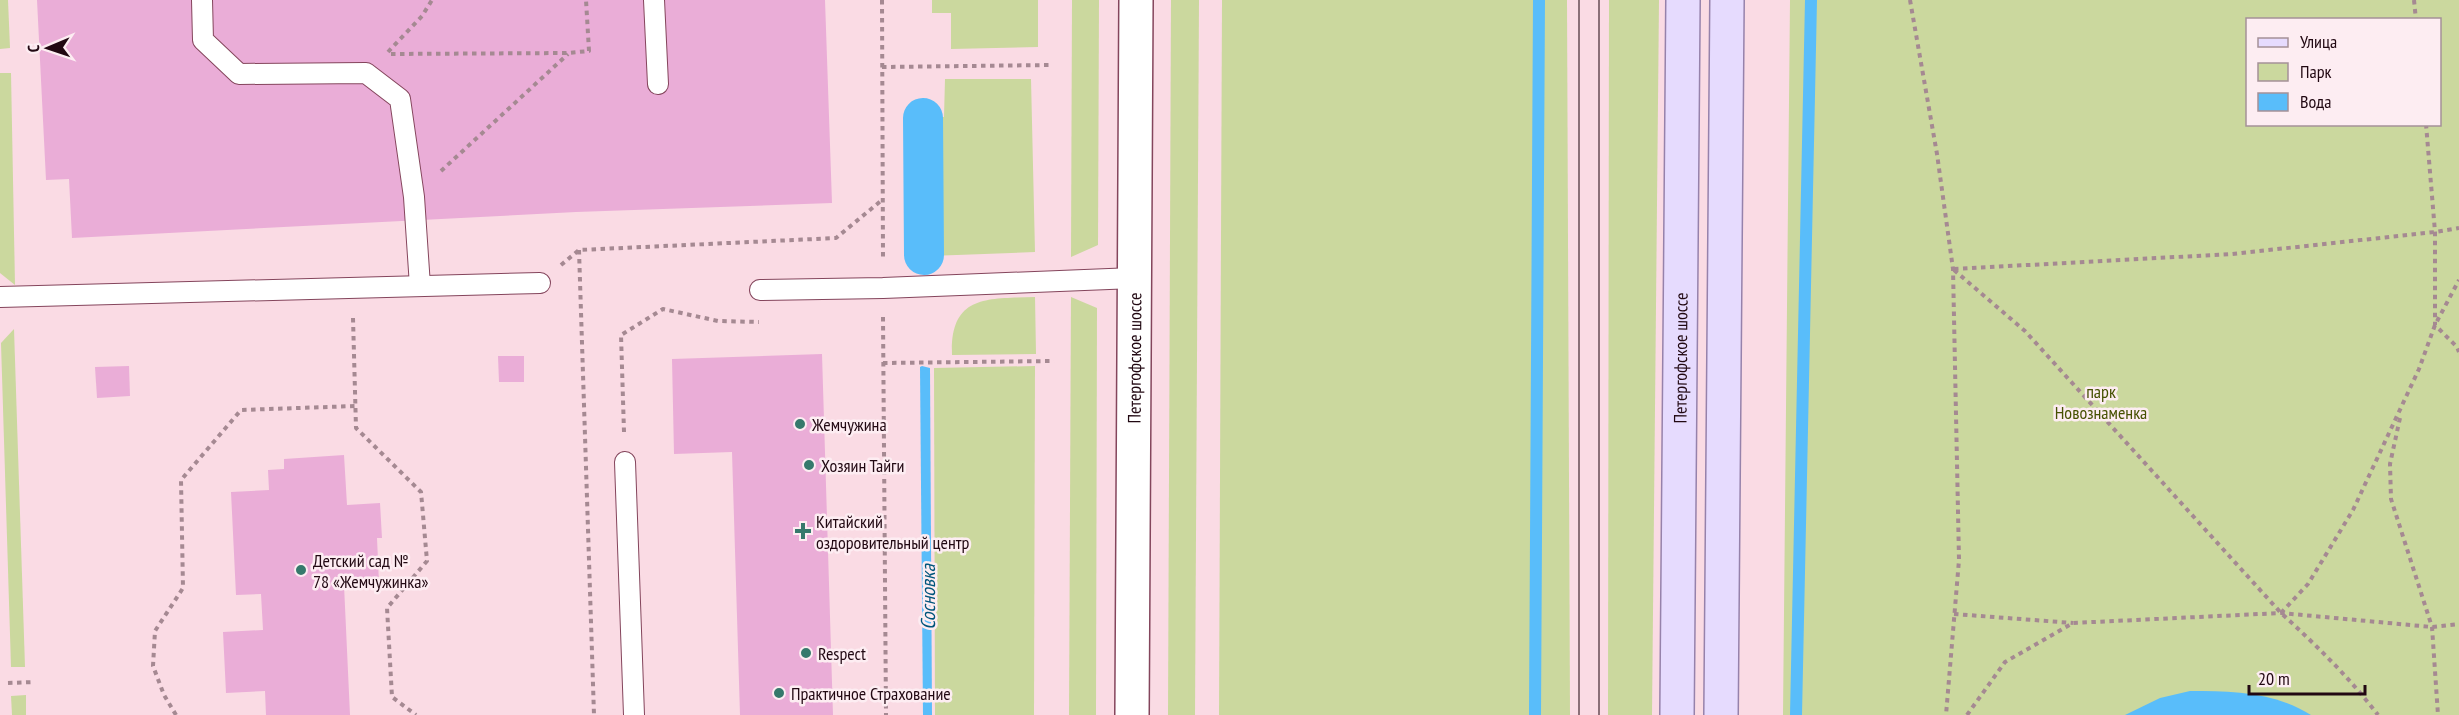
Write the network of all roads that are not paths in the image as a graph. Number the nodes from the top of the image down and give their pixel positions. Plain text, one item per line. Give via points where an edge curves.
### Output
1 (202, 0) edge
2 (654, 0) edge
3 (1136, 0) edge
4 (1683, 0) edge
5 (1727, 0) edge
6 (658, 84) dead end
7 (1134, 278) junction
8 (540, 284) dead end
9 (420, 286) junction
10 (760, 290) dead end
11 (0, 297) edge
12 (625, 462) road end
13 (634, 715) edge
14 (1132, 715) edge
15 (1677, 715) edge
16 (1721, 715) edge

1 - 9 lane via 203,40 239,74 366,73 400,99 414,196
2 - 6 lane
3 - 7 street, Петергофское шоссе
4 - 15 main road, Петергофское шоссе
5 - 16 main road
7 - 10 lane
7 - 14 street, Петергофское шоссе
8 - 9 lane
9 - 11 lane
12 - 13 lane

